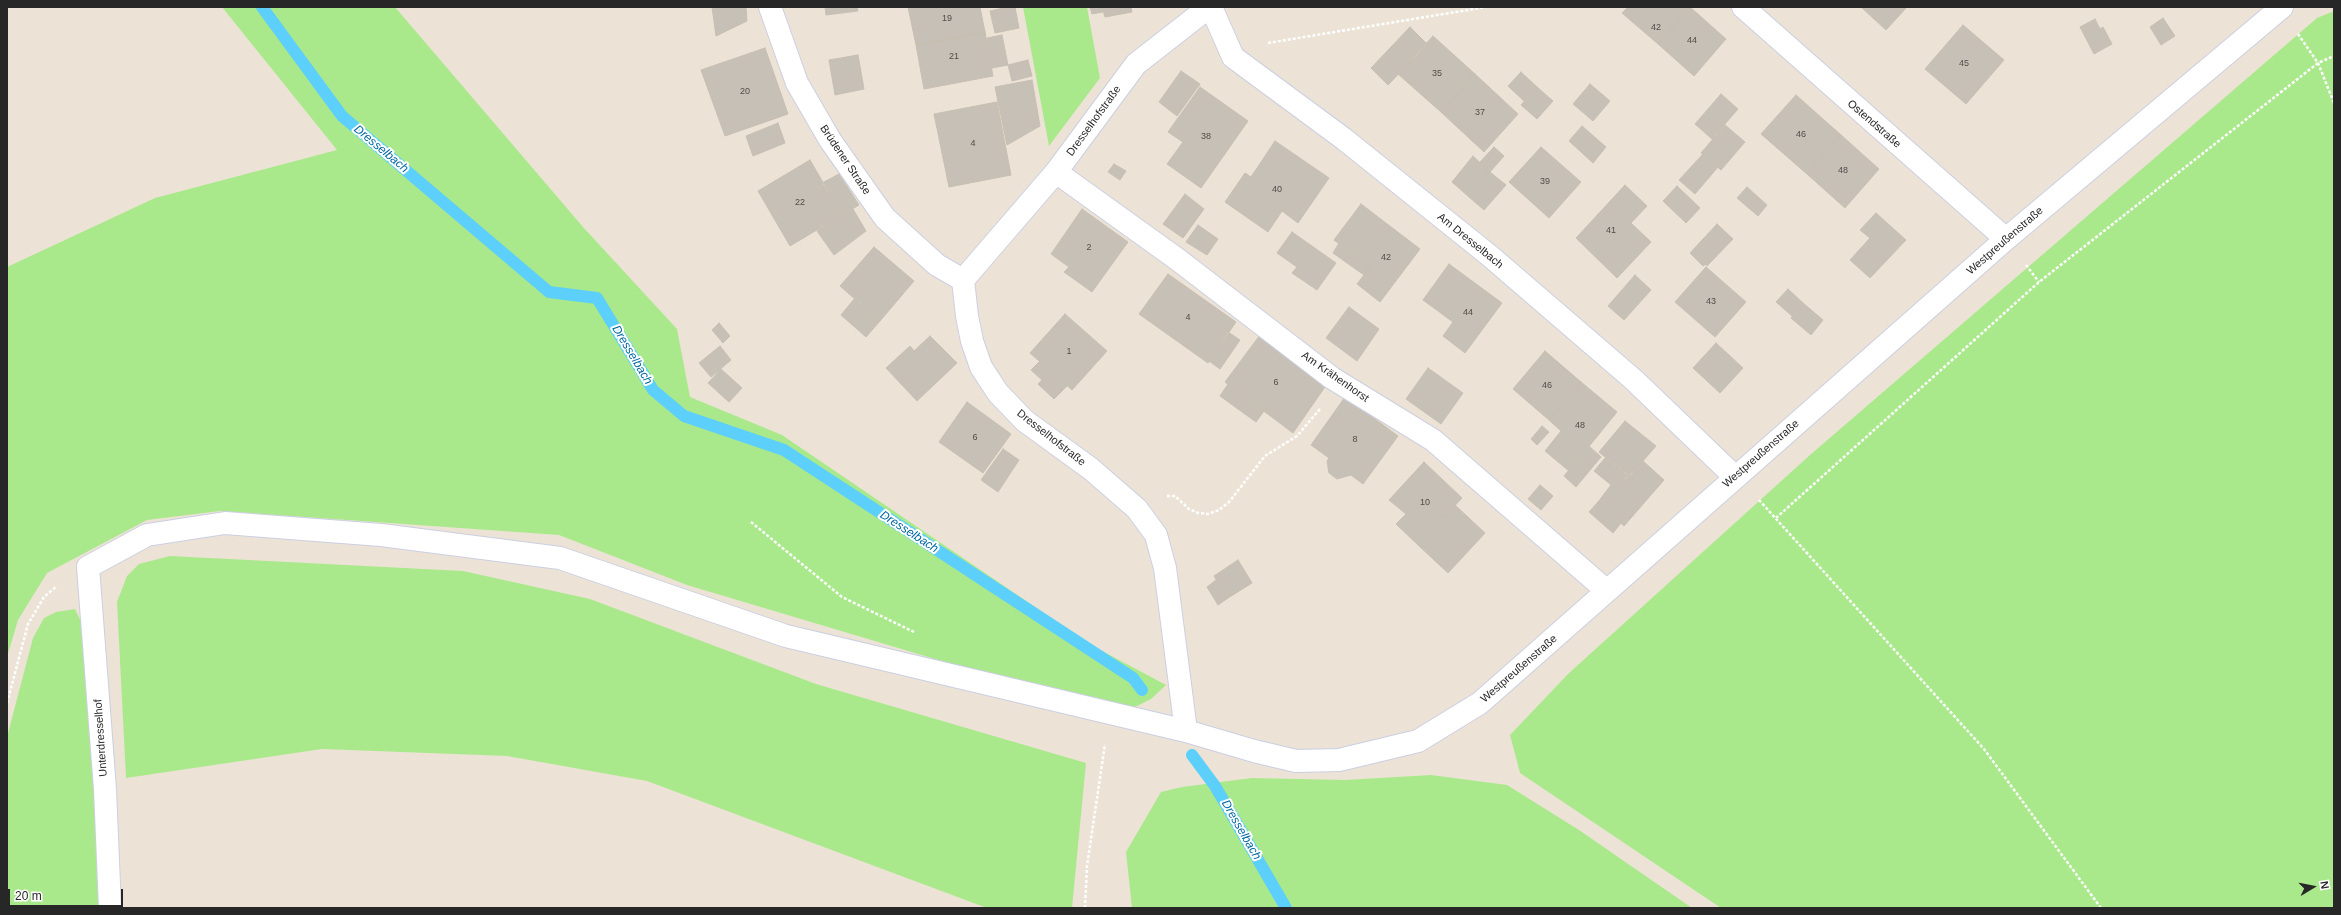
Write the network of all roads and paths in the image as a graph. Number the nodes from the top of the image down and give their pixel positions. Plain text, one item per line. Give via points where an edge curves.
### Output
1 (770, 7) edge
2 (1210, 7) edge
3 (1486, 7) edge
4 (1743, 7) edge
5 (2282, 7) edge
6 (1266, 43) dead end
7 (2334, 56) edge
8 (2318, 64) junction
9 (2334, 103) edge
10 (1056, 172) junction
11 (2006, 239) junction
12 (963, 280) junction
13 (1344, 386) junction
14 (1735, 476) junction
15 (1166, 496) dead end
16 (1776, 518) junction
17 (751, 522) dead end
18 (88, 567) junction
19 (1607, 591) junction
20 (919, 634) dead end
21 (7, 702) edge
22 (1110, 714) junction
23 (1186, 731) junction
24 (110, 908) edge
25 (1085, 908) edge
26 (2101, 908) edge

1 - 12 street, Brüdener Straße via 797,83 830,140 881,212 938,265
2 - 10 street, Dresselhofstraße via 1136,64
2 - 14 street, Am Dresselbach via 1233,57 1344,139 1490,256 1634,380
3 - 6 path
4 - 11 street, Ostendstraße
5 - 11 street, Westpreußenstraße
7 - 8 path
8 - 9 path
8 - 16 path via 2039,282
10 - 12 street, Dresselhofstraße
10 - 13 street, Am Krähenhorst via 1177,259
11 - 14 street, Westpreußenstraße
12 - 23 street, Dresselhofstraße via 972,341 981,367 998,393 1025,420 1091,469 1137,509 1156,535 1165,568
13 - 15 path via 1331,408 1318,409 1297,436 1265,456 1219,510 1208,514 1198,513 1189,510 1175,496
13 - 19 street, Am Krähenhorst via 1433,440
14 - 16 path
14 - 19 street, Westpreußenstraße
16 - 26 path via 1984,749
17 - 20 path via 842,597
18 - 21 path via 44,597 28,624
18 - 22 street, Westpreußenstraße via 146,535 225,523 381,534 560,558 786,636
18 - 24 street, Unterdresselhof via 105,789
19 - 23 street, Westpreußenstraße via 1480,703 1418,741 1339,760 1296,760 1254,751
22 - 23 street, Westpreußenstraße
22 - 25 path via 1087,866

